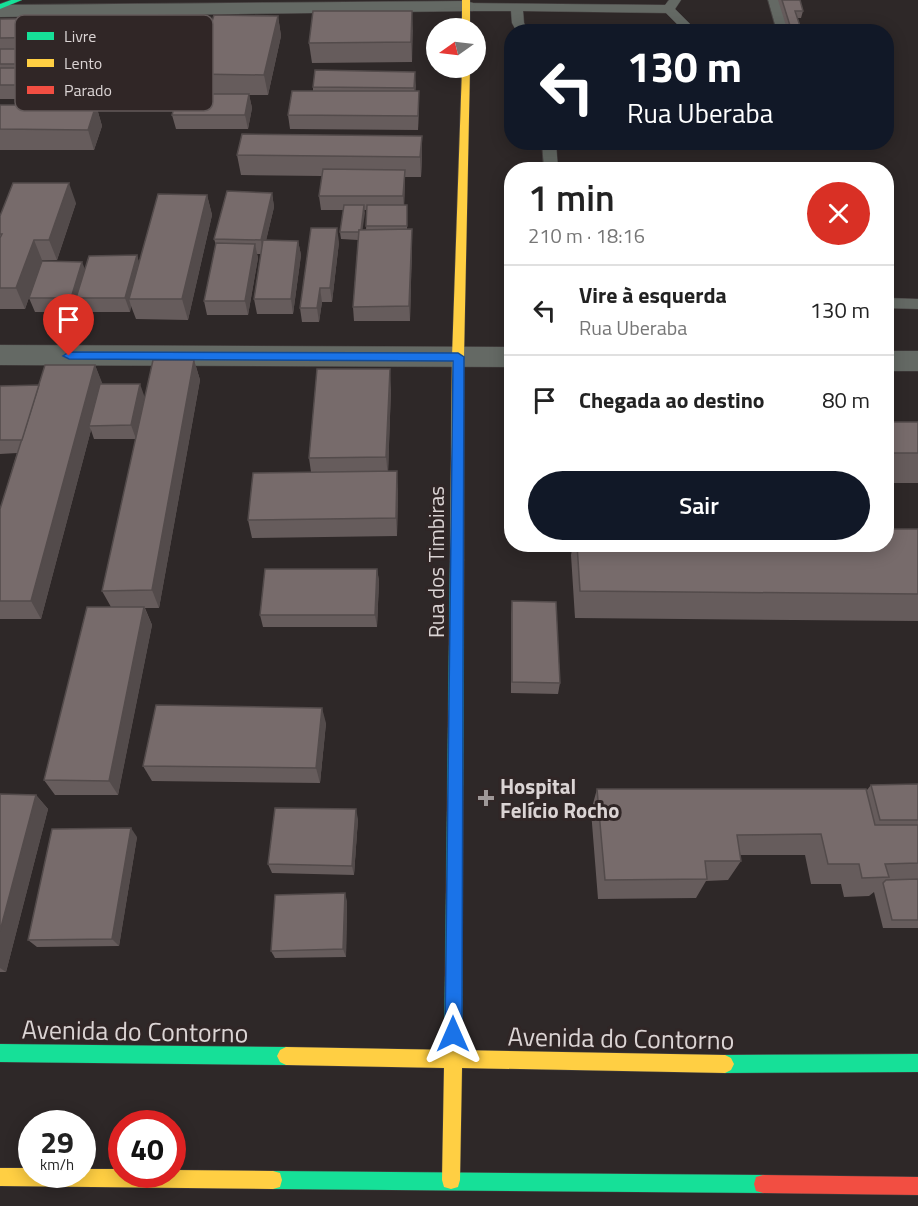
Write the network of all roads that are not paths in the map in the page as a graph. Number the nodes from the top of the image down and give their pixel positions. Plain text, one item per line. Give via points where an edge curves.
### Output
1 (18, 0) edge
2 (774, 0) edge
3 (466, 3) edge
4 (672, 4) edge
5 (517, 7) junction
6 (0, 9) edge
7 (519, 24) edge
8 (686, 24) edge
9 (781, 24) edge
10 (466, 78) edge
11 (894, 303) edge
12 (918, 304) edge
13 (0, 355) edge
14 (458, 357) junction
15 (504, 357) edge
16 (894, 361) edge
17 (918, 361) edge
18 (0, 1053) edge
19 (453, 1058) junction
20 (918, 1063) edge
21 (0, 1177) edge
22 (451, 1180) junction
23 (918, 1186) edge
24 (634, 1194) edge

1 - 6 main road
2 - 9 lane
3 - 5 lane
3 - 6 street
4 - 5 lane
4 - 8 lane
5 - 7 lane
10 - 14 main road, Rua dos Timbiras
11 - 12 lane
13 - 14 street
14 - 15 street
14 - 19 main road, Rua dos Timbiras
16 - 17 street
18 - 19 main road, Avenida do Contorno
19 - 20 main road, Avenida do Contorno via 577,1064
19 - 22 main road, Rua dos Timbiras
21 - 22 main road
22 - 24 main road
23 - 24 main road

